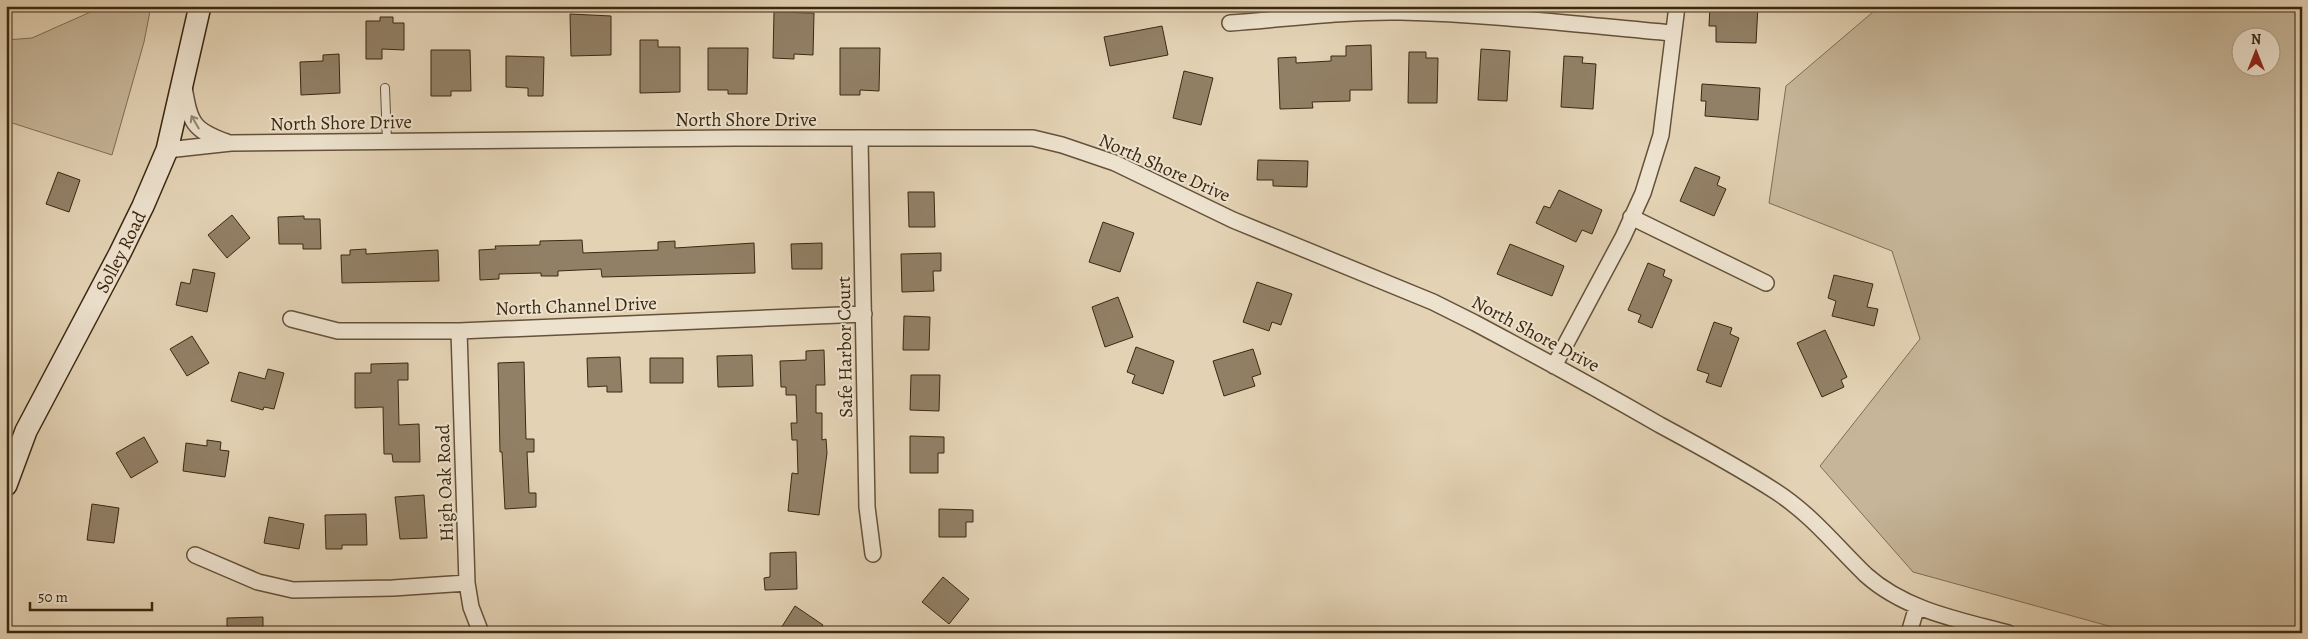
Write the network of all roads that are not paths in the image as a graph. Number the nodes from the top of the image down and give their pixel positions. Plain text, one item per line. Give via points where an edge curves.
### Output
1 (200, 6) edge
2 (1677, 6) edge
3 (1230, 23) dead end
4 (1672, 33) junction
5 (183, 81) junction
6 (385, 88) dead end
7 (860, 139) junction
8 (387, 141) junction
9 (231, 143) junction
10 (167, 150) junction
11 (1631, 217) junction
12 (1766, 283) dead end
13 (864, 314) junction
14 (290, 319) dead end
15 (459, 330) junction
16 (1554, 366) junction
17 (6, 486) edge
18 (873, 554) dead end
19 (196, 555) dead end
20 (467, 583) junction
21 (1917, 606) junction
22 (481, 633) edge
23 (1909, 633) edge
24 (2008, 633) edge

1 - 5 main road, Solley Road
2 - 4 street
3 - 4 street via 1399,12
4 - 11 street via 1661,136 1643,193
9 -> 5 street via 206,135 199,129 187,104
5 - 10 main road, Solley Road
6 - 8 lane
7 - 8 street, North Shore Drive
7 - 13 street, Safe Harbor Court
7 - 16 street, North Shore Drive via 1033,138 1062,145 1115,163 1233,220 1433,302
8 - 9 street, North Shore Drive
9 - 10 street, North Shore Drive
10 - 17 main road, Solley Road via 119,255 26,431
11 - 12 street
11 - 16 street
13 - 15 street, North Channel Drive
13 - 18 street, Safe Harbor Court via 867,507
14 - 15 street, North Channel Drive via 338,330
15 - 20 street, High Oak Road
16 - 21 street, North Shore Drive via 1776,491 1804,512 1867,575 1888,591
19 - 20 street via 258,582 293,590
20 - 22 street, High Oak Road via 471,607
21 - 23 street
21 - 24 street, North Shore Drive via 1948,618

